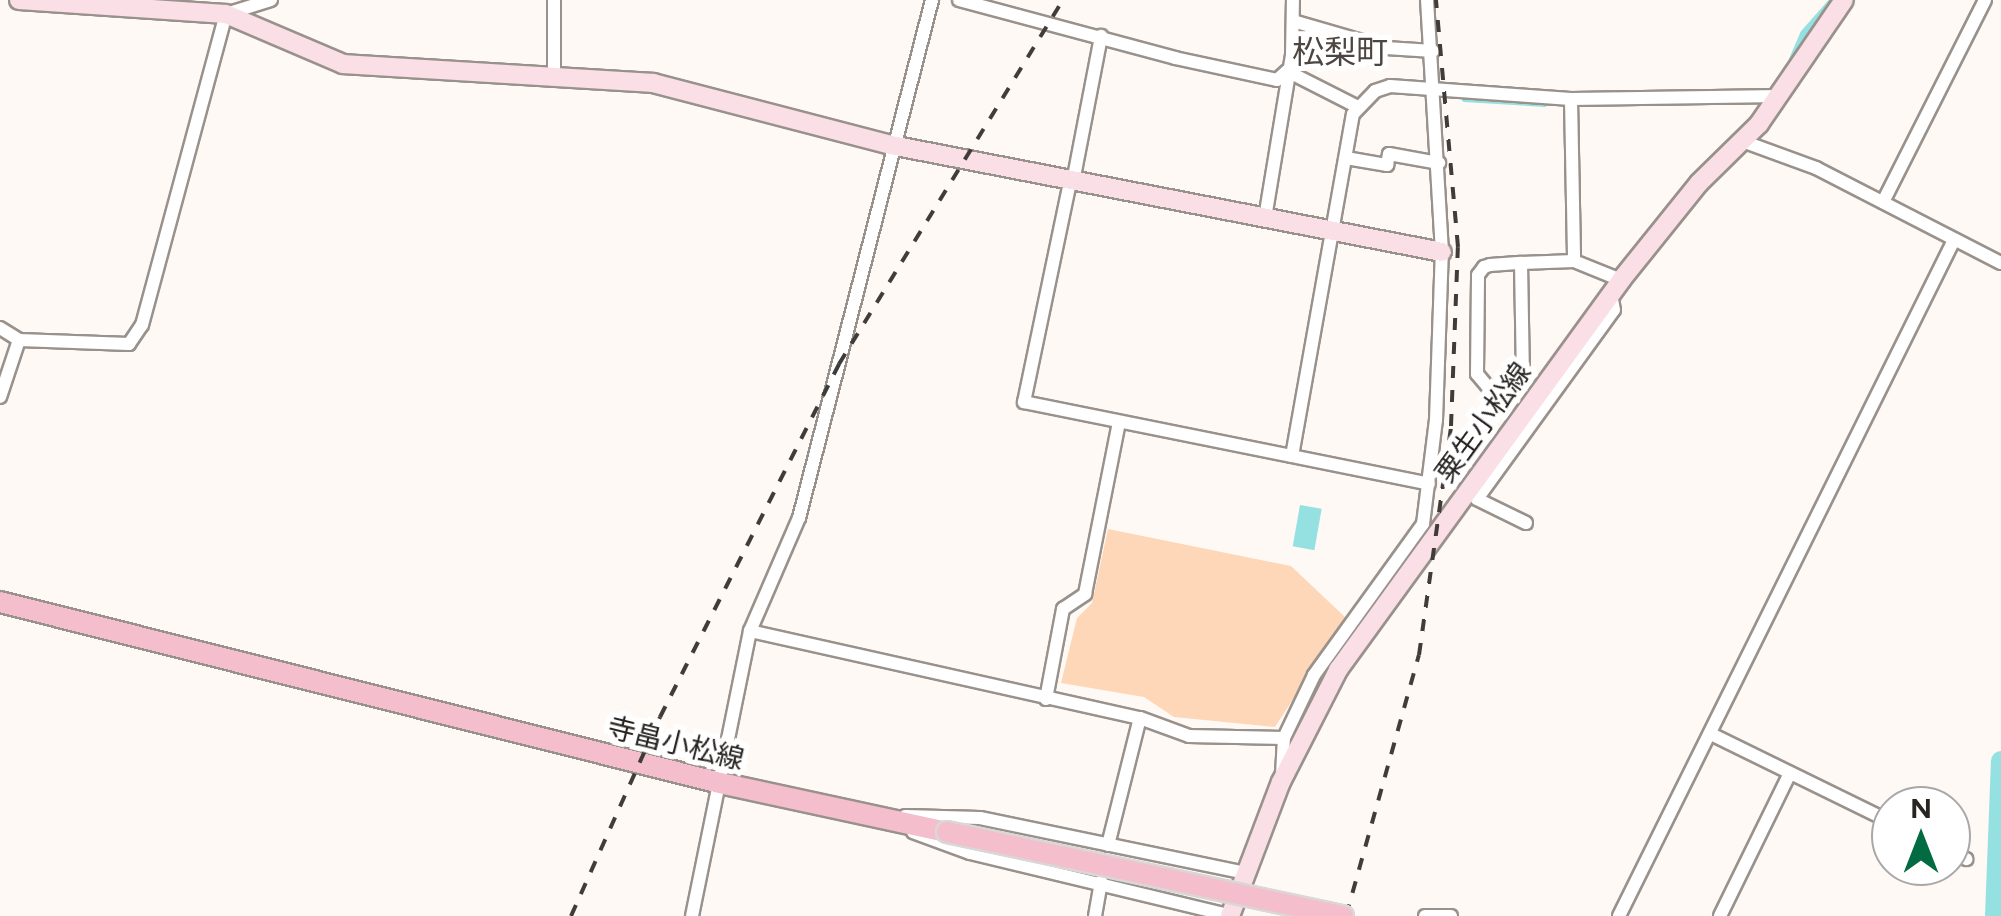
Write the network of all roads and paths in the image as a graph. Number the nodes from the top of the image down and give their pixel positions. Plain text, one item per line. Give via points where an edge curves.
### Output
1 (19, 0) edge
2 (270, 0) edge
3 (554, 0) edge
4 (932, 0) edge
5 (958, 0) edge
6 (1293, 0) edge
7 (1428, 0) edge
8 (1844, 0) edge
9 (1985, 0) edge
10 (226, 14) junction
11 (1292, 21) junction
12 (1101, 36) junction
13 (1434, 50) junction
14 (1287, 71) junction
15 (554, 73) junction
16 (1436, 89) junction
17 (1782, 96) junction
18 (1571, 99) junction
19 (1356, 106) junction
20 (1742, 140) junction
21 (891, 145) junction
22 (1346, 158) junction
23 (1439, 164) junction
24 (1072, 182) junction
25 (1883, 202) junction
26 (1264, 218) junction
27 (1335, 232) junction
28 (1954, 240) junction
29 (1442, 252) junction
30 (1574, 261) junction
31 (1521, 263) junction
32 (2001, 264) edge
33 (1616, 287) junction
34 (0, 328) edge
35 (20, 340) junction
36 (0, 397) edge
37 (1119, 422) junction
38 (1292, 456) junction
39 (1429, 484) junction
40 (1526, 523) dead end
41 (0, 602) edge
42 (750, 631) junction
43 (1046, 699) junction
44 (1140, 718) junction
45 (1710, 734) junction
46 (1284, 738) junction
47 (1790, 773) junction
48 (1282, 782) junction
49 (720, 783) junction
50 (1871, 812) edge
51 (894, 821) junction
52 (1108, 845) junction
53 (1246, 873) junction
54 (1101, 882) junction
55 (1232, 914) edge
56 (692, 916) edge
57 (1095, 916) edge
58 (1344, 916) edge
59 (1425, 916) edge
60 (1452, 916) edge
61 (1620, 916) edge
62 (1720, 916) edge

1 - 10 street
2 - 10 street
3 - 15 street
4 - 21 street
5 - 12 street
6 - 11 street
7 - 13 street
8 - 17 street, 粟生小松線
9 - 25 street
10 - 15 street via 344,64
10 - 35 street via 142,326 129,344 112,346
11 - 13 street via 1386,48
11 - 14 street
12 - 14 street via 1278,80
12 - 24 street
13 - 16 street
14 - 19 street
14 - 26 street
15 - 21 street via 653,83
16 - 18 street
16 - 19 street via 1390,86
16 - 23 street
17 - 18 street
17 - 20 street, 粟生小松線
18 - 30 street
19 - 22 street
20 - 25 street
20 - 33 street, 粟生小松線
21 - 24 street
21 - 42 street via 799,518
22 - 23 street via 1387,165 1389,154
22 - 27 street
23 - 29 street
24 - 26 street
24 - 37 street via 1024,402
25 - 28 street
26 - 27 street
27 - 29 street
27 - 38 street
28 - 32 street
28 - 45 street
29 - 39 street
30 - 31 street
30 - 33 street
31 - 31 street via 1523,381 1511,392 1493,393 1477,374 1478,275 1490,265
33 - 40 street via 1614,310 1477,499
33 - 48 street, 粟生小松線 via 1338,670
34 - 35 street
35 - 36 street
37 - 38 street
37 - 43 street via 1085,594 1063,609
38 - 39 street
39 - 46 street via 1423,524 1314,675
41 - 49 main road, 寺畠小松線
42 - 43 street
42 - 49 street
43 - 44 street
44 - 46 street via 1189,736
44 - 52 street
45 - 47 street
45 - 61 street
46 - 48 street
47 - 50 street
47 - 62 street
48 - 53 street, 粟生小松線
49 - 51 main road, 寺畠小松線
49 - 56 street
51 - 52 street via 980,818
51 - 54 street via 970,853
51 - 58 main road, 寺畠小松線, bridge
52 - 53 street
53 - 55 street, 粟生小松線
54 - 55 street
54 - 57 street
59 - 60 street

